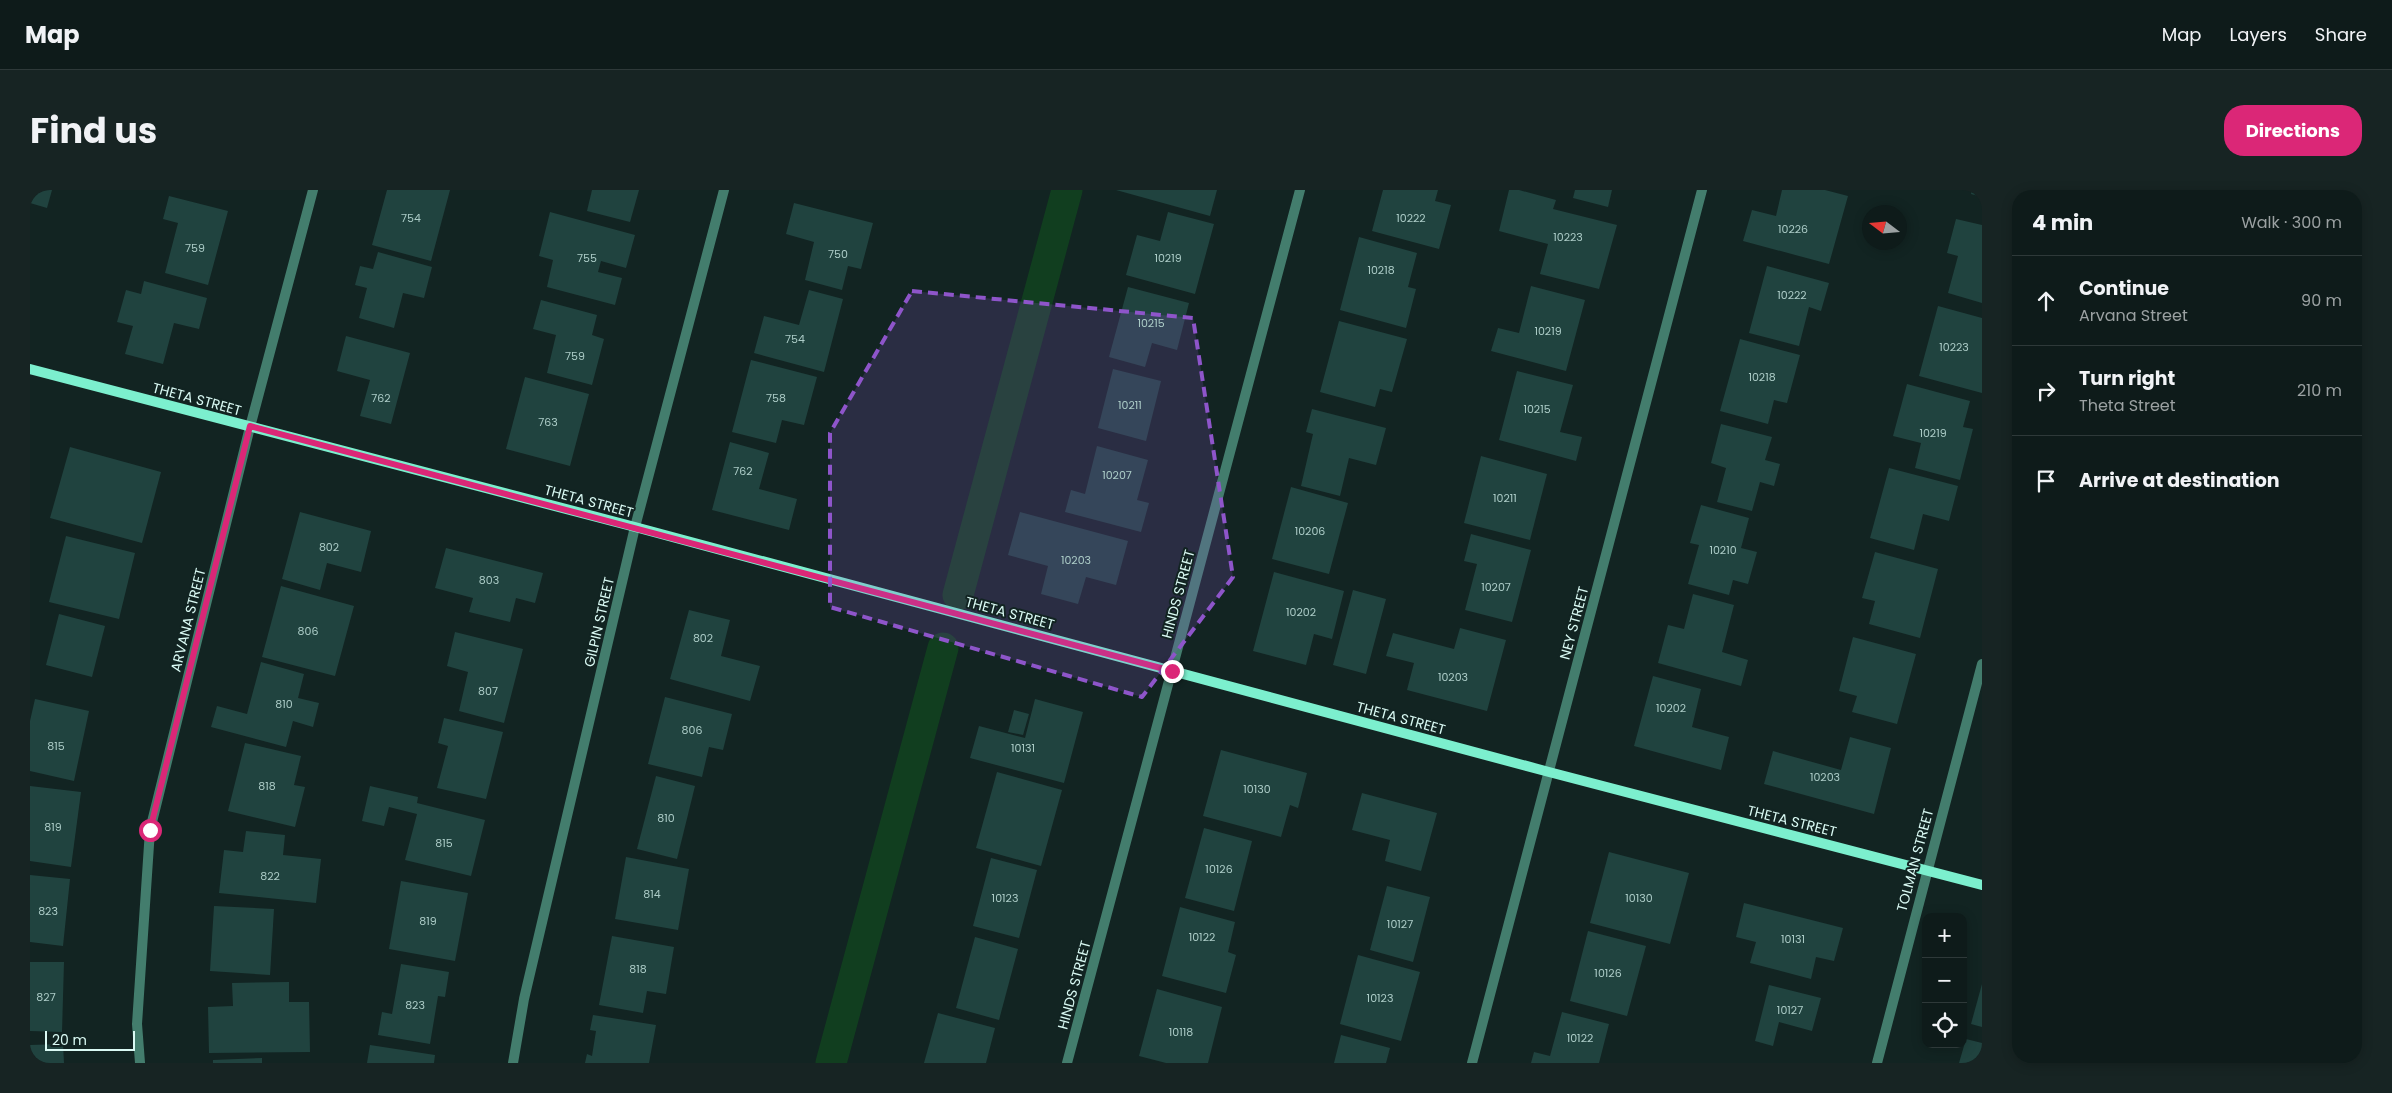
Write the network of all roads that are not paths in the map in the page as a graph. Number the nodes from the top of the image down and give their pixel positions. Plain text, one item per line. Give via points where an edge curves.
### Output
1 (313, 190) edge
2 (724, 190) edge
3 (1300, 190) edge
4 (1702, 190) edge
5 (30, 369) edge
6 (250, 426) junction
7 (635, 527) junction
8 (1982, 664) edge
9 (1172, 671) junction
10 (1549, 772) junction
11 (1927, 870) junction
12 (1982, 885) edge
13 (140, 1063) edge
14 (513, 1063) edge
15 (1067, 1063) edge
16 (1472, 1063) edge
17 (1877, 1063) edge

1 - 6 street, ARVANA STREET
2 - 7 street, GILPIN STREET
3 - 9 street, HINDS STREET
4 - 10 street, NEY STREET
5 - 6 street, THETA STREET
6 - 7 street, THETA STREET
6 - 13 street, ARVANA STREET via 150,830 137,1024
7 - 9 street, THETA STREET
7 - 14 street, GILPIN STREET via 524,999
8 - 11 street, TOLMAN STREET
9 - 10 street, THETA STREET
9 - 15 street, HINDS STREET
10 - 11 street, THETA STREET
10 - 16 street, NEY STREET
11 - 12 street, THETA STREET
11 - 17 street, TOLMAN STREET

